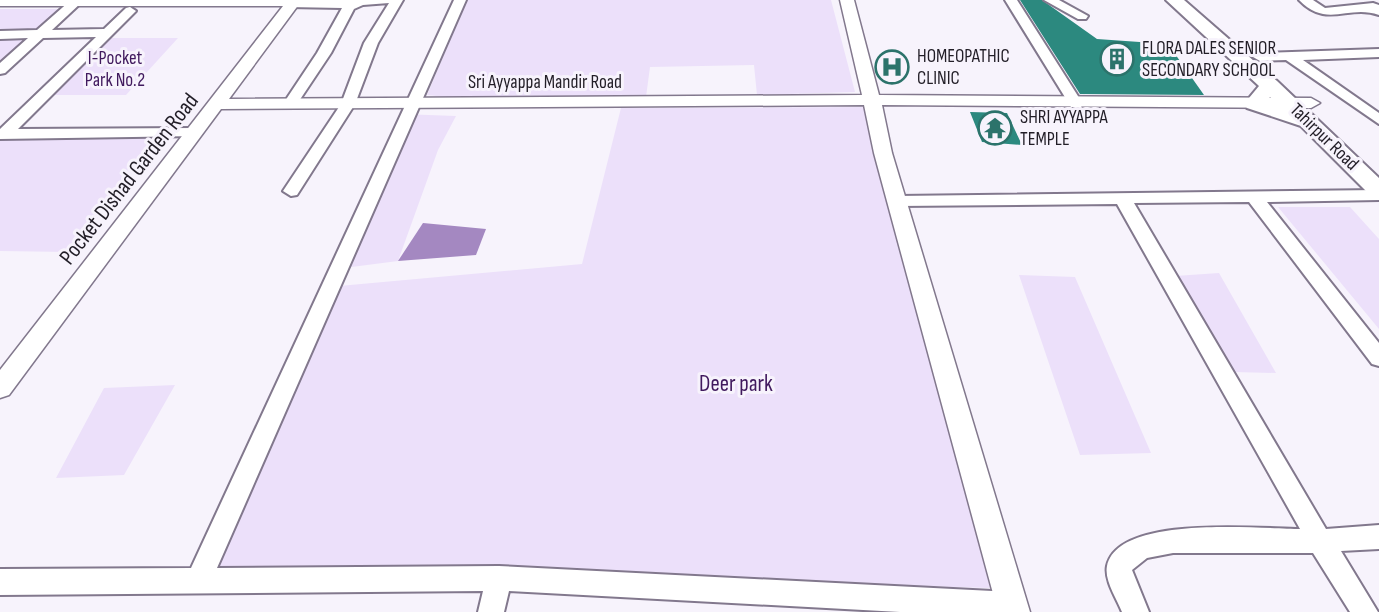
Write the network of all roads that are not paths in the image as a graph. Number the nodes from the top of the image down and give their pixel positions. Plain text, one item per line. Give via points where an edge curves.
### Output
1 (386, 0) edge
2 (397, 0) edge
3 (460, 0) edge
4 (847, 0) edge
5 (1011, 0) edge
6 (1050, 0) edge
7 (1174, 0) edge
8 (1197, 0) edge
9 (1305, 0) edge
10 (0, 2) edge
11 (76, 2) junction
12 (294, 2) edge
13 (353, 4) junction
14 (130, 11) dead end
15 (1379, 11) edge
16 (1082, 16) dead end
17 (107, 33) junction
18 (41, 34) junction
19 (0, 35) edge
20 (1379, 53) edge
21 (1289, 56) junction
22 (1260, 57) junction
23 (0, 70) edge
24 (1270, 85) junction
25 (872, 100) junction
26 (1289, 103) junction
27 (1311, 103) junction
28 (218, 104) junction
29 (290, 104) junction
30 (348, 104) junction
31 (414, 104) junction
32 (1076, 104) junction
33 (1254, 104) junction
34 (1379, 120) edge
35 (1314, 126) junction
36 (194, 133) junction
37 (2, 134) edge
38 (1379, 166) edge
39 (291, 191) dead end
40 (1379, 193) edge
41 (1254, 197) junction
42 (1122, 198) junction
43 (898, 201) junction
44 (1379, 358) edge
45 (0, 388) edge
46 (1379, 537) edge
47 (1320, 541) junction
48 (499, 578) junction
49 (199, 580) junction
50 (0, 582) edge
51 (1013, 608) edge
52 (491, 612) edge
53 (1136, 612) edge
54 (1365, 612) edge

1 - 13 street
2 - 30 street via 371,43
3 - 31 street
4 - 25 street
5 - 32 street
6 - 16 street
7 - 24 main road, Tahirpur Road
8 - 22 main road, Tahirpur Road
9 - 15 street via 1323,12 1373,7
10 - 11 street
11 - 12 street
11 - 18 street
12 - 13 street
12 - 28 street, Pocket Dishad Garden Road
13 - 29 street
14 - 17 street
17 - 18 street
17 - 37 street
18 - 19 street
18 - 23 street
20 - 21 street
21 - 22 street
21 - 34 street
22 - 27 main road, Tahirpur Road
24 - 26 main road, Tahirpur Road
24 - 33 main road
25 - 31 street, Sri Ayyappa Mandir Road
25 - 32 street, Sri Ayyappa Mandir Road
25 - 43 street
26 - 27 street, Sri Ayyappa Mandir Road
26 - 33 street, Sri Ayyappa Mandir Road
26 - 35 main road, Tahirpur Road
27 - 38 main road, Tahirpur Road
28 - 29 street, Sri Ayyappa Mandir Road
28 - 36 street, Pocket Dishad Garden Road
29 - 30 street, Sri Ayyappa Mandir Road
30 - 31 street, Sri Ayyappa Mandir Road
30 - 39 street
31 - 49 street
32 - 33 street, Sri Ayyappa Mandir Road
33 - 35 main road
35 - 40 main road, Tahirpur Road
36 - 37 street
36 - 45 street, Pocket Dishad Garden Road
40 - 41 street
41 - 42 street
41 - 44 street
42 - 43 street
42 - 47 street
43 - 51 street
46 - 47 street
47 - 53 street via 1173,541 1141,547 1119,568
47 - 54 street
48 - 49 street
48 - 51 street
48 - 52 street
49 - 50 street

